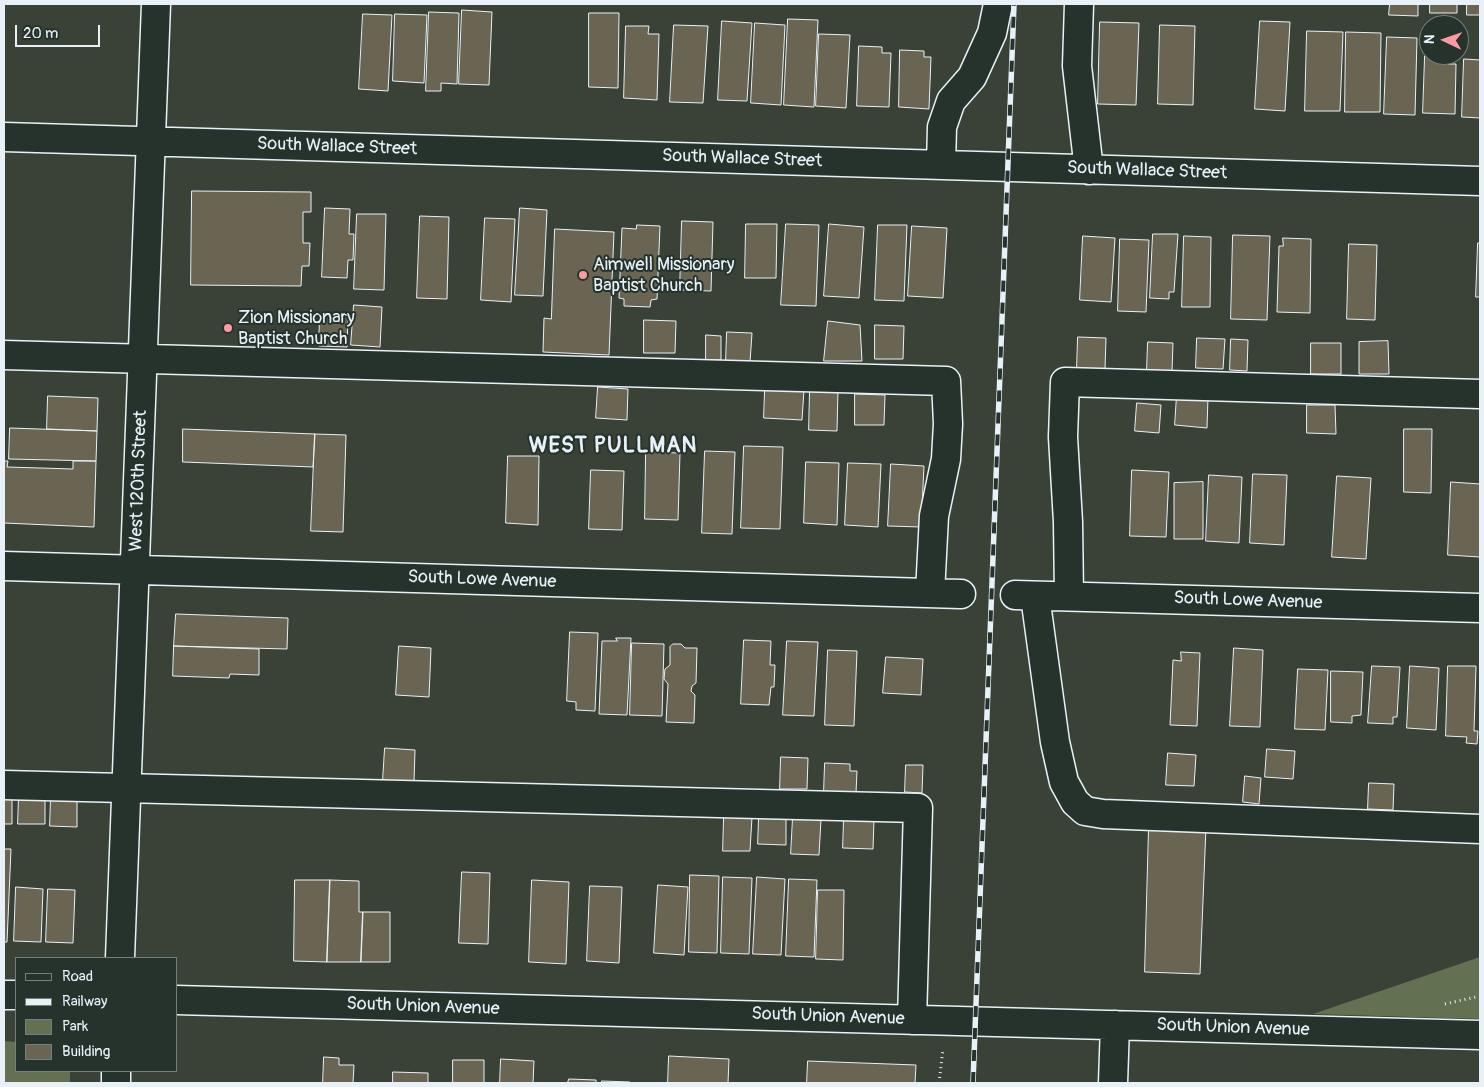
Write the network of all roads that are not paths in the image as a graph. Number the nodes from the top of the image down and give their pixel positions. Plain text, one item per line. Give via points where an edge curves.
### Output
1 (156, 4) edge
2 (998, 4) edge
3 (1078, 4) edge
4 (4, 137) edge
5 (151, 141) junction
6 (942, 165) junction
7 (1089, 170) junction
8 (1480, 181) edge
9 (4, 355) edge
10 (143, 360) junction
11 (1480, 394) edge
12 (4, 566) edge
13 (135, 570) junction
14 (930, 592) junction
15 (961, 594) dead end
16 (1069, 596) junction
17 (1480, 608) edge
18 (4, 785) edge
19 (127, 789) junction
20 (1480, 829) edge
21 (120, 957) edge
22 (178, 1000) edge
23 (912, 1020) junction
24 (1115, 1025) junction
25 (1480, 1035) edge
26 (1113, 1083) edge

1 - 5 street, West 120th Street
2 - 6 street via 992,33 972,77 952,101 942,127
3 - 7 street via 1078,66
4 - 5 street, South Wallace Street
5 - 6 street, South Wallace Street
5 - 10 street, West 120th Street
6 - 7 street, South Wallace Street
7 - 8 street, South Wallace Street
9 - 10 street
10 - 13 street, West 120th Street
10 - 14 street via 946,382 946,459 934,516
11 - 16 street via 1065,382 1063,437
12 - 13 street, South Lowe Avenue
13 - 14 street, South Lowe Avenue
13 - 19 street, West 120th Street
14 - 15 street, South Lowe Avenue
16 - 17 street, South Lowe Avenue
16 - 20 street, South Lowe Avenue via 1025,595 1064,782 1075,802 1085,811
18 - 19 street
19 - 21 street, West 120th Street
19 - 23 street via 918,808
22 - 23 street, South Union Avenue
23 - 24 street, South Union Avenue
24 - 25 street, South Union Avenue
24 - 26 street

